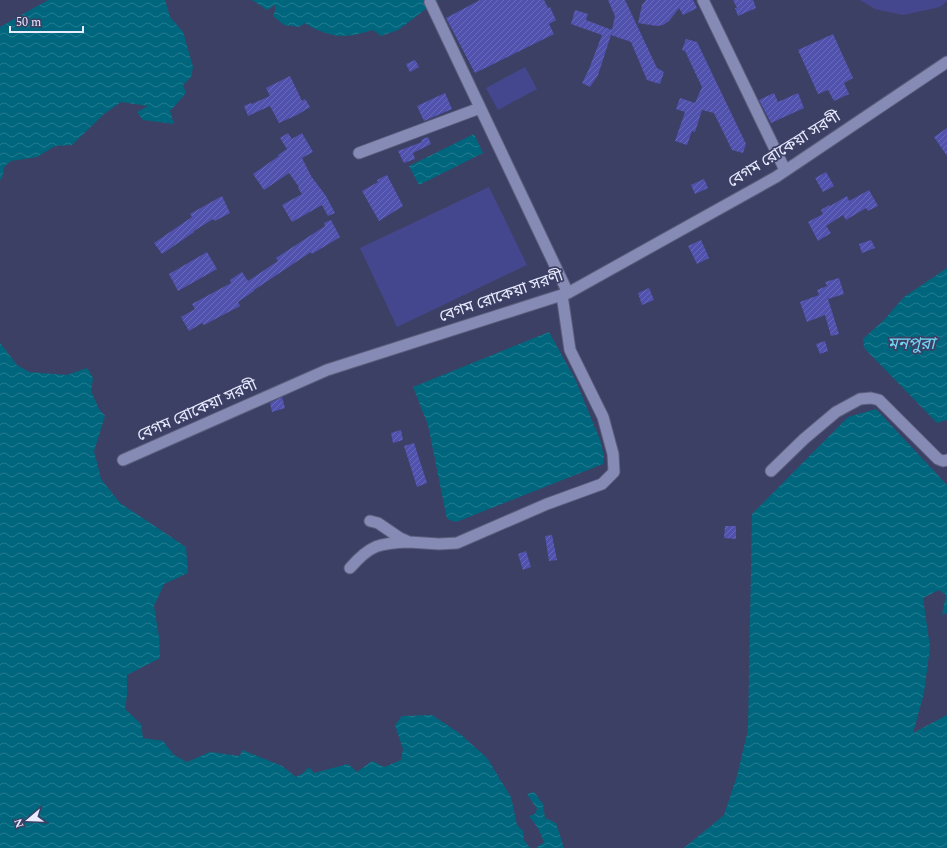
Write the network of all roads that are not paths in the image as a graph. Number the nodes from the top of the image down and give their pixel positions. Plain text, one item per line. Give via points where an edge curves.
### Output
1 (703, 0) edge
2 (430, 2) dead end
3 (947, 62) edge
4 (480, 108) junction
5 (359, 153) dead end
6 (785, 170) junction
7 (565, 294) junction
8 (122, 460) dead end
9 (947, 460) edge
10 (771, 471) dead end
11 (370, 521) dead end
12 (409, 542) junction
13 (350, 568) dead end

1 - 6 street
2 - 4 street
3 - 6 street, বেগম রোকেয়া সরণী
4 - 5 street
4 - 7 street
6 - 7 street, বেগম রোকেয়া সরণী
7 - 8 street, বেগম রোকেয়া সরণী via 327,370
7 - 12 street via 570,350 603,417 613,454 614,472 602,484 457,542
9 - 10 street via 938,459 879,400 871,398 860,399 836,412
11 - 12 street via 378,523
12 - 13 street via 373,547

